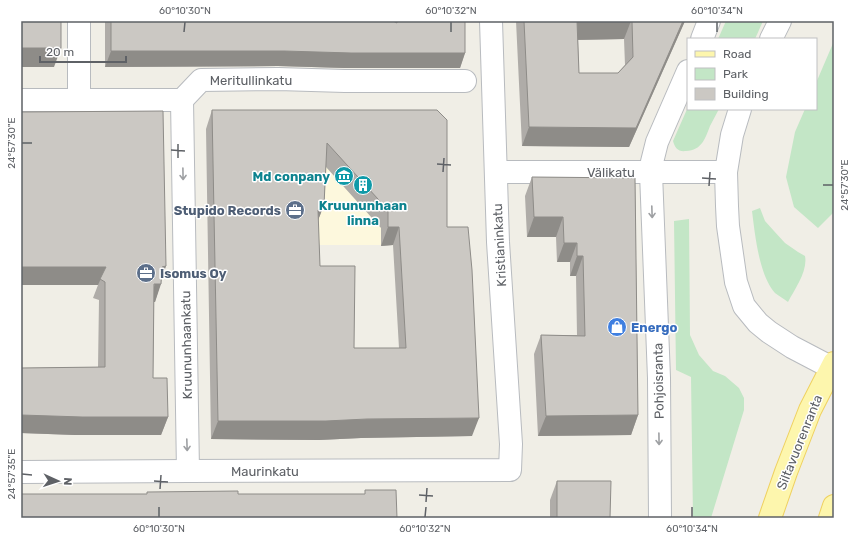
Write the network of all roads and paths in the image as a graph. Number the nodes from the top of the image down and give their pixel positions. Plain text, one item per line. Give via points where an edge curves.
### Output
1 (79, 21) edge
2 (491, 21) edge
3 (709, 21) edge
4 (780, 21) edge
5 (702, 38) edge
6 (772, 38) edge
7 (687, 73) edge
8 (466, 81) dead end
9 (21, 100) edge
10 (79, 100) junction
11 (182, 100) junction
12 (740, 110) edge
13 (496, 172) junction
14 (726, 172) junction
15 (651, 173) junction
16 (833, 367) edge
17 (188, 470) junction
18 (510, 470) joint
19 (21, 472) edge
20 (834, 506) edge
21 (660, 518) edge
22 (770, 518) edge
23 (830, 518) edge

1 - 10 street
2 - 13 street, Kristianinkatu
3 - 5 street
4 - 6 street
7 - 15 street, Pohjoisranta via 657,142
8 - 11 street, Meritullinkatu via 201,80
9 - 10 street
10 - 11 street
11 -> 17 street, Kruununhaankatu
12 - 14 street, Siltavuorenranta via 732,135
13 - 15 street, Välikatu
13 - 18 street, Kristianinkatu via 511,444
14 - 15 street, Välikatu
14 - 16 street, Siltavuorenranta via 728,226 736,282 744,306 769,332 792,347
15 -> 21 street, Pohjoisranta
16 - 22 main road, Siltavuorenranta via 810,410
17 - 18 street, Maurinkatu
17 - 19 street, Maurinkatu
20 - 23 main road

